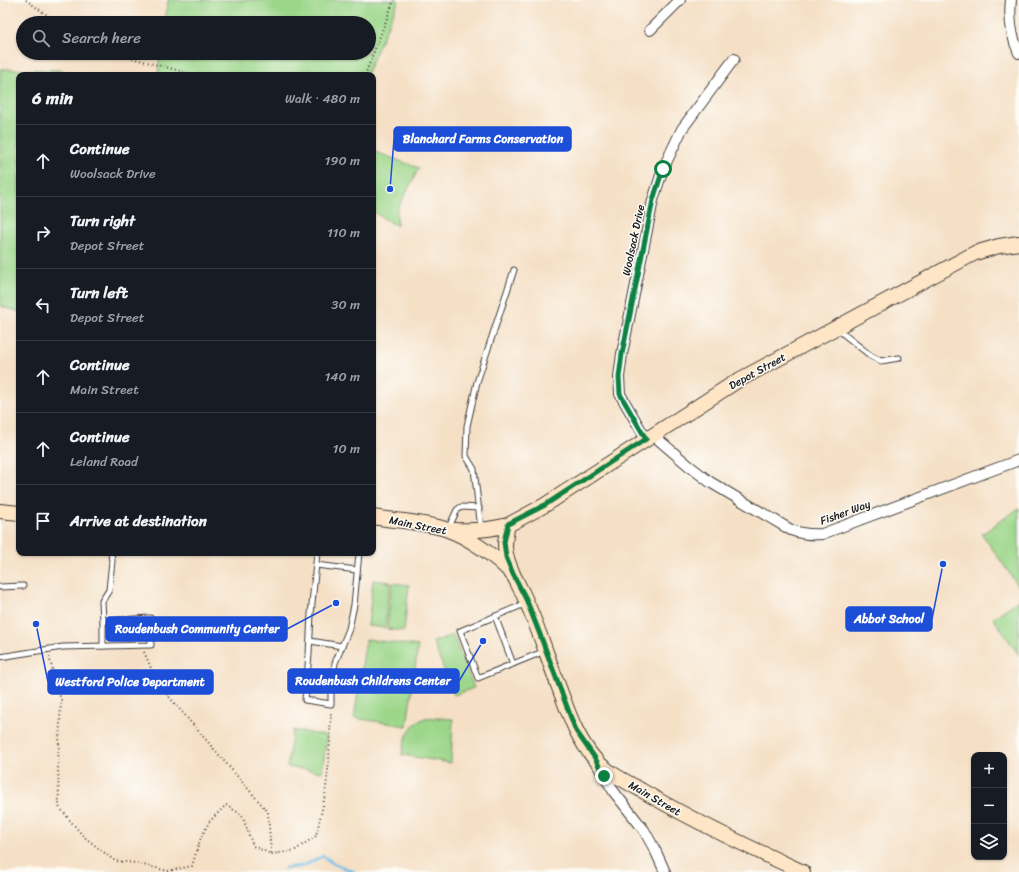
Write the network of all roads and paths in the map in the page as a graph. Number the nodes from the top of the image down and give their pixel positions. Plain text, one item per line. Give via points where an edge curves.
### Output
1 (26, 0) edge
2 (394, 0) edge
3 (680, 0) edge
4 (1011, 0) edge
5 (48, 16) edge
6 (650, 30) dead end
7 (376, 47) edge
8 (1019, 53) edge
9 (734, 59) dead end
10 (139, 60) edge
11 (371, 60) edge
12 (184, 72) edge
13 (366, 72) edge
14 (1019, 243) edge
15 (514, 270) dead end
16 (836, 328) junction
17 (899, 358) dead end
18 (650, 437) junction
19 (1019, 460) edge
20 (478, 508) junction
21 (376, 518) edge
22 (508, 524) junction
23 (448, 530) junction
24 (482, 530) junction
25 (111, 556) edge
26 (317, 556) edge
27 (359, 556) edge
28 (316, 565) junction
29 (357, 570) junction
30 (513, 574) junction
31 (23, 586) dead end
32 (0, 587) edge
33 (527, 603) junction
34 (495, 616) junction
35 (103, 621) junction
36 (310, 642) junction
37 (141, 645) junction
38 (103, 646) junction
39 (342, 646) junction
40 (47, 650) junction
41 (546, 651) junction
42 (0, 657) edge
43 (513, 664) junction
44 (331, 704) junction
45 (595, 758) junction
46 (271, 854) junction
47 (664, 872) edge
48 (803, 872) edge

1 - 5 path
2 - 7 path
3 - 6 street
4 - 8 street via 1012,28
9 - 18 street, Woolsack Drive via 682,129 663,169 653,200 619,377 620,394
10 - 12 path
11 - 13 path
14 - 16 main road, Depot Street via 976,253
15 - 20 lane via 477,382 467,426 466,456 474,468
16 - 17 lane via 881,361
16 - 18 main road, Depot Street via 737,381
18 - 19 street, Fisher Way via 721,489 791,530 811,535 822,534
18 - 22 main road, Depot Street via 545,505
20 - 23 lane via 461,507 457,510
20 - 24 lane
21 - 23 main road, Main Street
22 - 24 main road, Depot Street
22 - 30 main road via 504,542 506,557
23 - 24 main road, Depot Street
23 - 30 main road, Main Street via 472,542
25 - 35 lane via 109,590 102,601
26 - 28 lane
27 - 29 lane
28 - 29 lane
28 - 36 lane
29 - 39 lane via 354,606 349,630
30 - 33 main road, Main Street
31 - 32 lane
33 - 34 lane
33 - 41 main road, Main Street
34 - 43 lane
34 - 43 lane via 460,631 478,678
35 - 37 lane via 150,618 151,645
35 - 38 lane
36 - 39 lane
36 - 44 lane via 305,700
37 - 38 lane
37 - 46 path via 158,684 268,812
38 - 40 lane
39 - 44 lane via 335,663
40 - 42 lane
40 - 46 path via 61,700 59,807 83,836 115,861 168,870 192,866 209,822 226,805 242,816 253,846
41 - 43 lane
41 - 45 main road, Main Street via 576,731
44 - 46 path via 329,761 316,836 294,851
45 - 47 street via 614,792 644,830
45 - 48 main road, Main Street via 608,771 711,829

